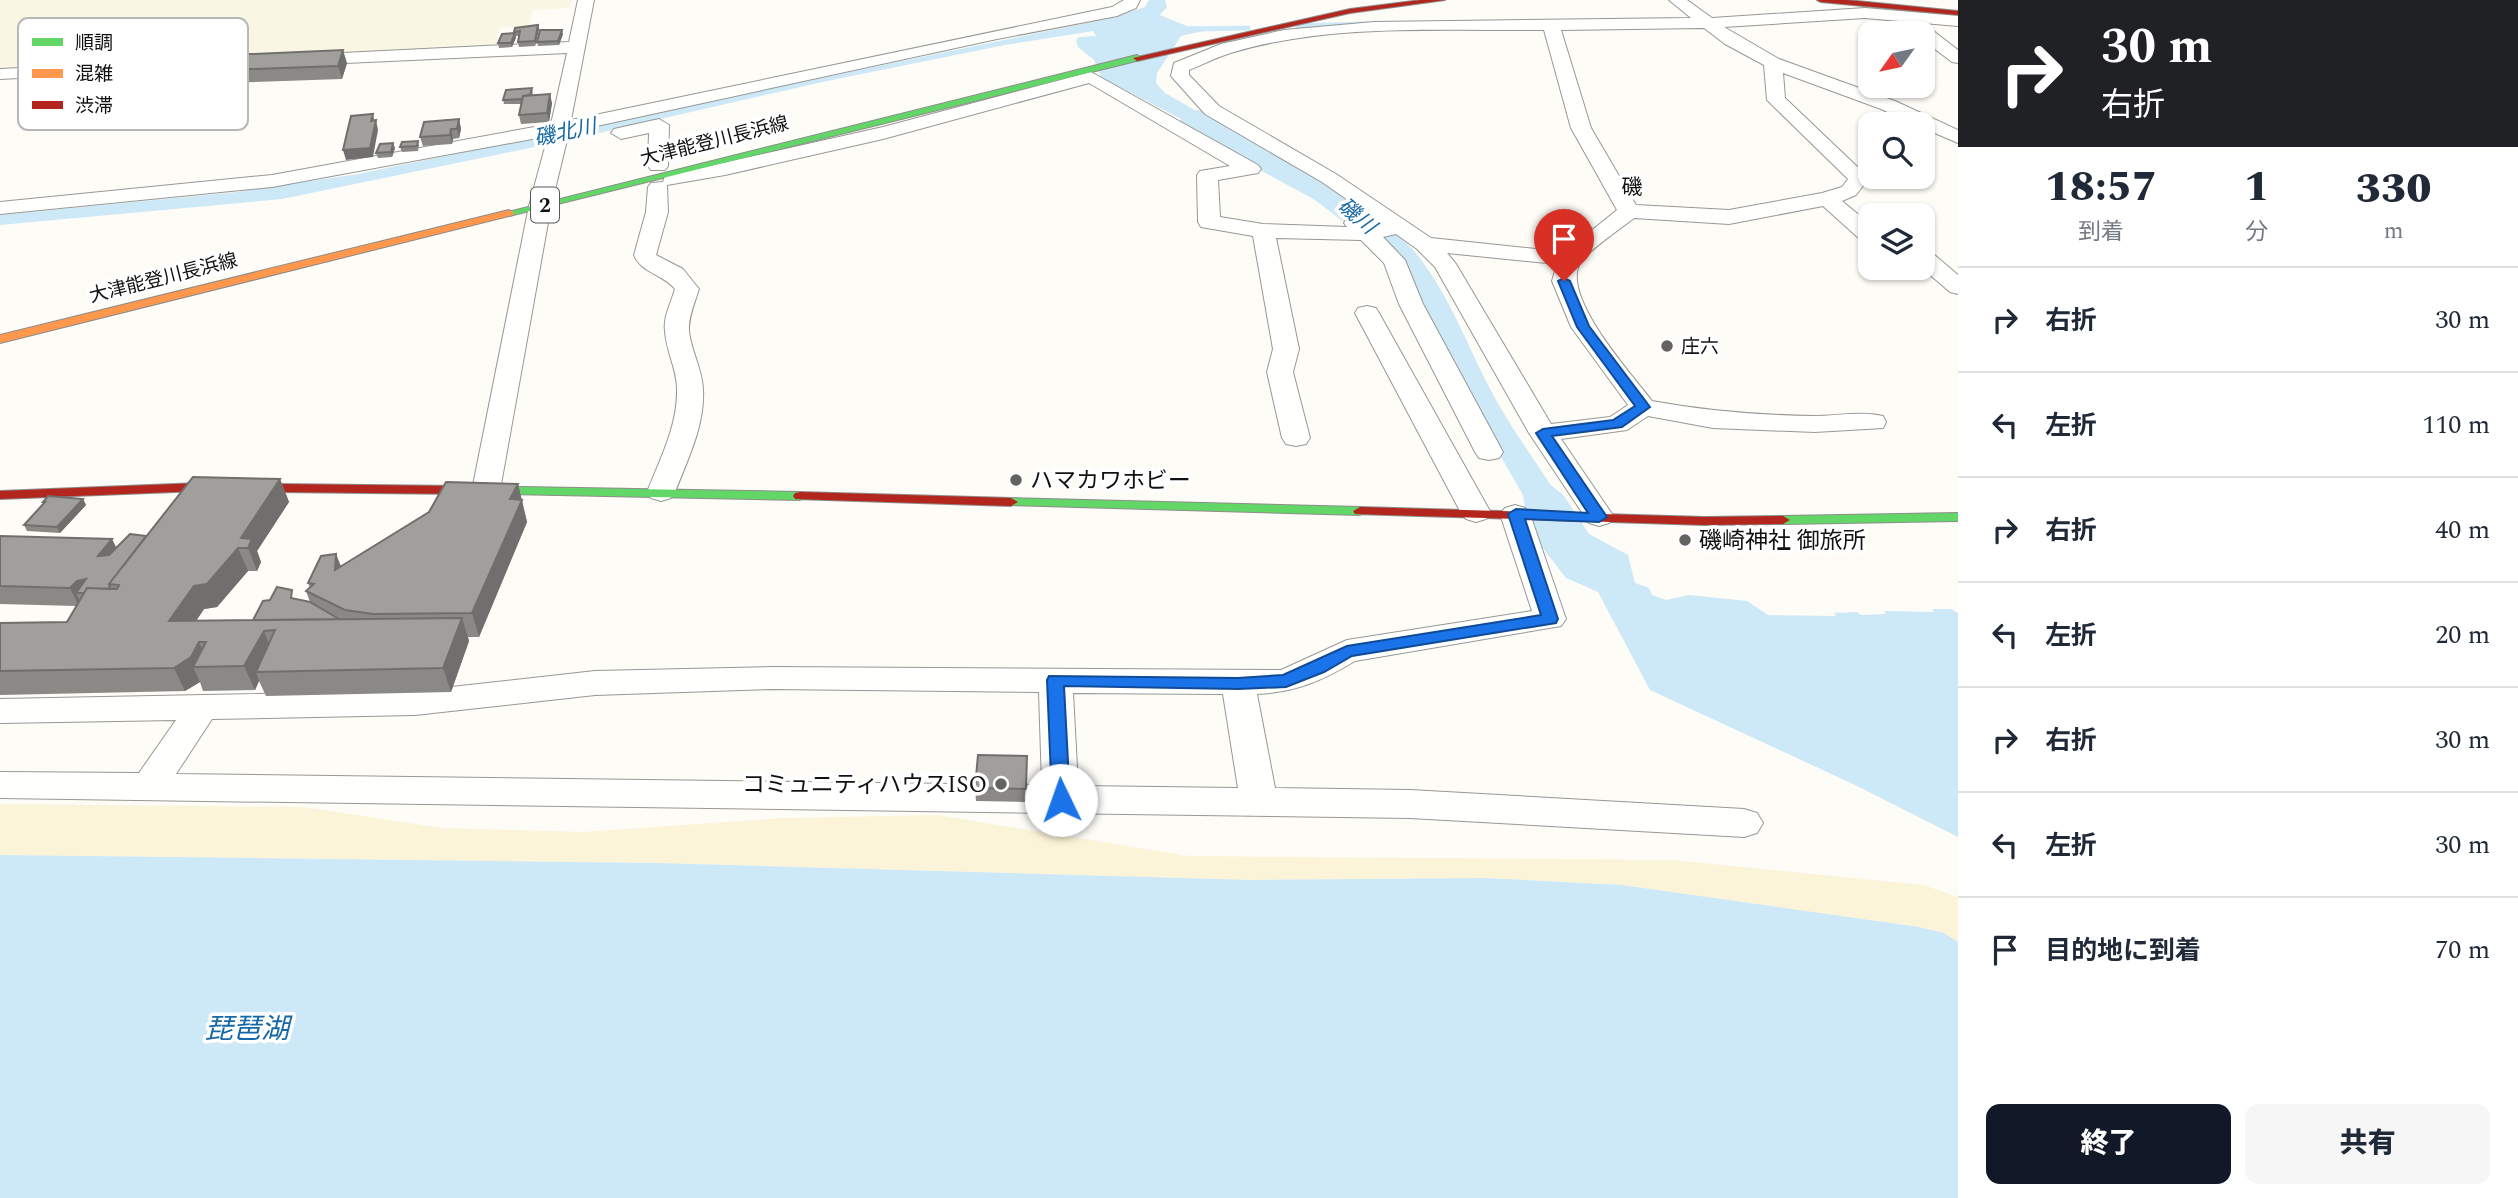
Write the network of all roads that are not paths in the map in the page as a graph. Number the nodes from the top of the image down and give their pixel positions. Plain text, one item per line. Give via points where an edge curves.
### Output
1 (586, 0) edge
2 (1132, 0) edge
3 (1441, 0) edge
4 (1677, 0) edge
5 (1690, 0) edge
6 (1821, 0) edge
7 (1958, 13) edge
8 (1902, 15) junction
9 (1958, 21) edge
10 (1710, 23) junction
11 (1552, 27) junction
12 (1219, 44) junction
13 (576, 47) junction
14 (1958, 58) edge
15 (288, 60) edge
16 (261, 61) edge
17 (248, 62) edge
18 (1773, 63) junction
19 (18, 73) edge
20 (0, 74) edge
21 (1958, 137) edge
22 (557, 138) junction
23 (665, 176) junction
24 (1305, 189) dead end
25 (1827, 199) junction
26 (540, 206) junction
27 (0, 208) edge
28 (1629, 211) junction
29 (1858, 226) edge
30 (1384, 230) junction
31 (1263, 231) junction
32 (1425, 244) junction
33 (1570, 259) junction
34 (1935, 268) edge
35 (1958, 288) edge
36 (1367, 313) dead end
37 (0, 339) edge
38 (1643, 407) junction
39 (1873, 422) dead end
40 (1543, 433) junction
41 (1296, 438) dead end
42 (1489, 452) dead end
43 (486, 490) junction
44 (662, 492) junction
45 (0, 495) edge
46 (1476, 513) junction
47 (1525, 514) junction
48 (1599, 517) junction
49 (1958, 517) edge
50 (1055, 680) junction
51 (1238, 684) junction
52 (201, 709) junction
53 (0, 711) edge
54 (0, 785) edge
55 (149, 787) junction
56 (1061, 800) junction
57 (1259, 802) junction
58 (1744, 823) dead end

1 - 13 street
2 - 22 street via 1117,11 997,34
3 - 12 main road, 大津能登川長浜線 / 2 via 1350,11
4 - 10 street
5 - 10 street via 1713,16
6 - 7 main road
8 - 9 street
8 - 10 street via 1865,13
8 - 14 street
10 - 11 street
10 - 18 street
11 - 12 street via 1412,25
11 - 28 street via 1581,128
12 - 23 main road, 大津能登川長浜線 / 2 via 1182,48
12 - 30 street via 1180,67 1180,76 1212,110 1329,178
13 - 15 street
13 - 22 street
16 - 17 street
18 - 21 street via 1888,105
18 - 25 street via 1776,100 1859,178 1849,191
19 - 20 street
22 - 23 street via 659,125
22 - 26 street
22 - 27 street via 272,181
23 - 26 main road, 大津能登川長浜線 / 2
23 - 31 street via 999,104 1091,77 1251,169 1206,175 1209,222
23 - 44 street via 645,255 648,262 675,274 687,289 677,331 690,389 686,424
24 - 30 street
25 - 28 street via 1729,217
25 - 29 street
26 - 37 main road, 大津能登川長浜線 / 2
26 - 43 street
28 - 33 street
30 - 31 street
30 - 32 street
30 - 42 street via 1411,304
31 - 41 street via 1286,349 1280,372
32 - 33 street
32 - 40 street via 1445,264
33 - 38 street via 1564,281 1583,327
34 - 35 street
36 - 46 street
38 - 39 street via 1713,420
38 - 40 street via 1617,424
40 - 48 street
43 - 44 main road
43 - 45 main road via 200,487
44 - 46 main road
46 - 47 main road
47 - 48 main road
47 - 51 street via 1550,619 1347,651 1286,681
48 - 49 main road via 1825,521
50 - 51 street
50 - 52 street via 772,678 595,683 415,703
50 - 56 street
51 - 57 street
52 - 53 street
52 - 55 street
54 - 55 street
55 - 56 street
56 - 57 street
57 - 58 street via 1410,804

